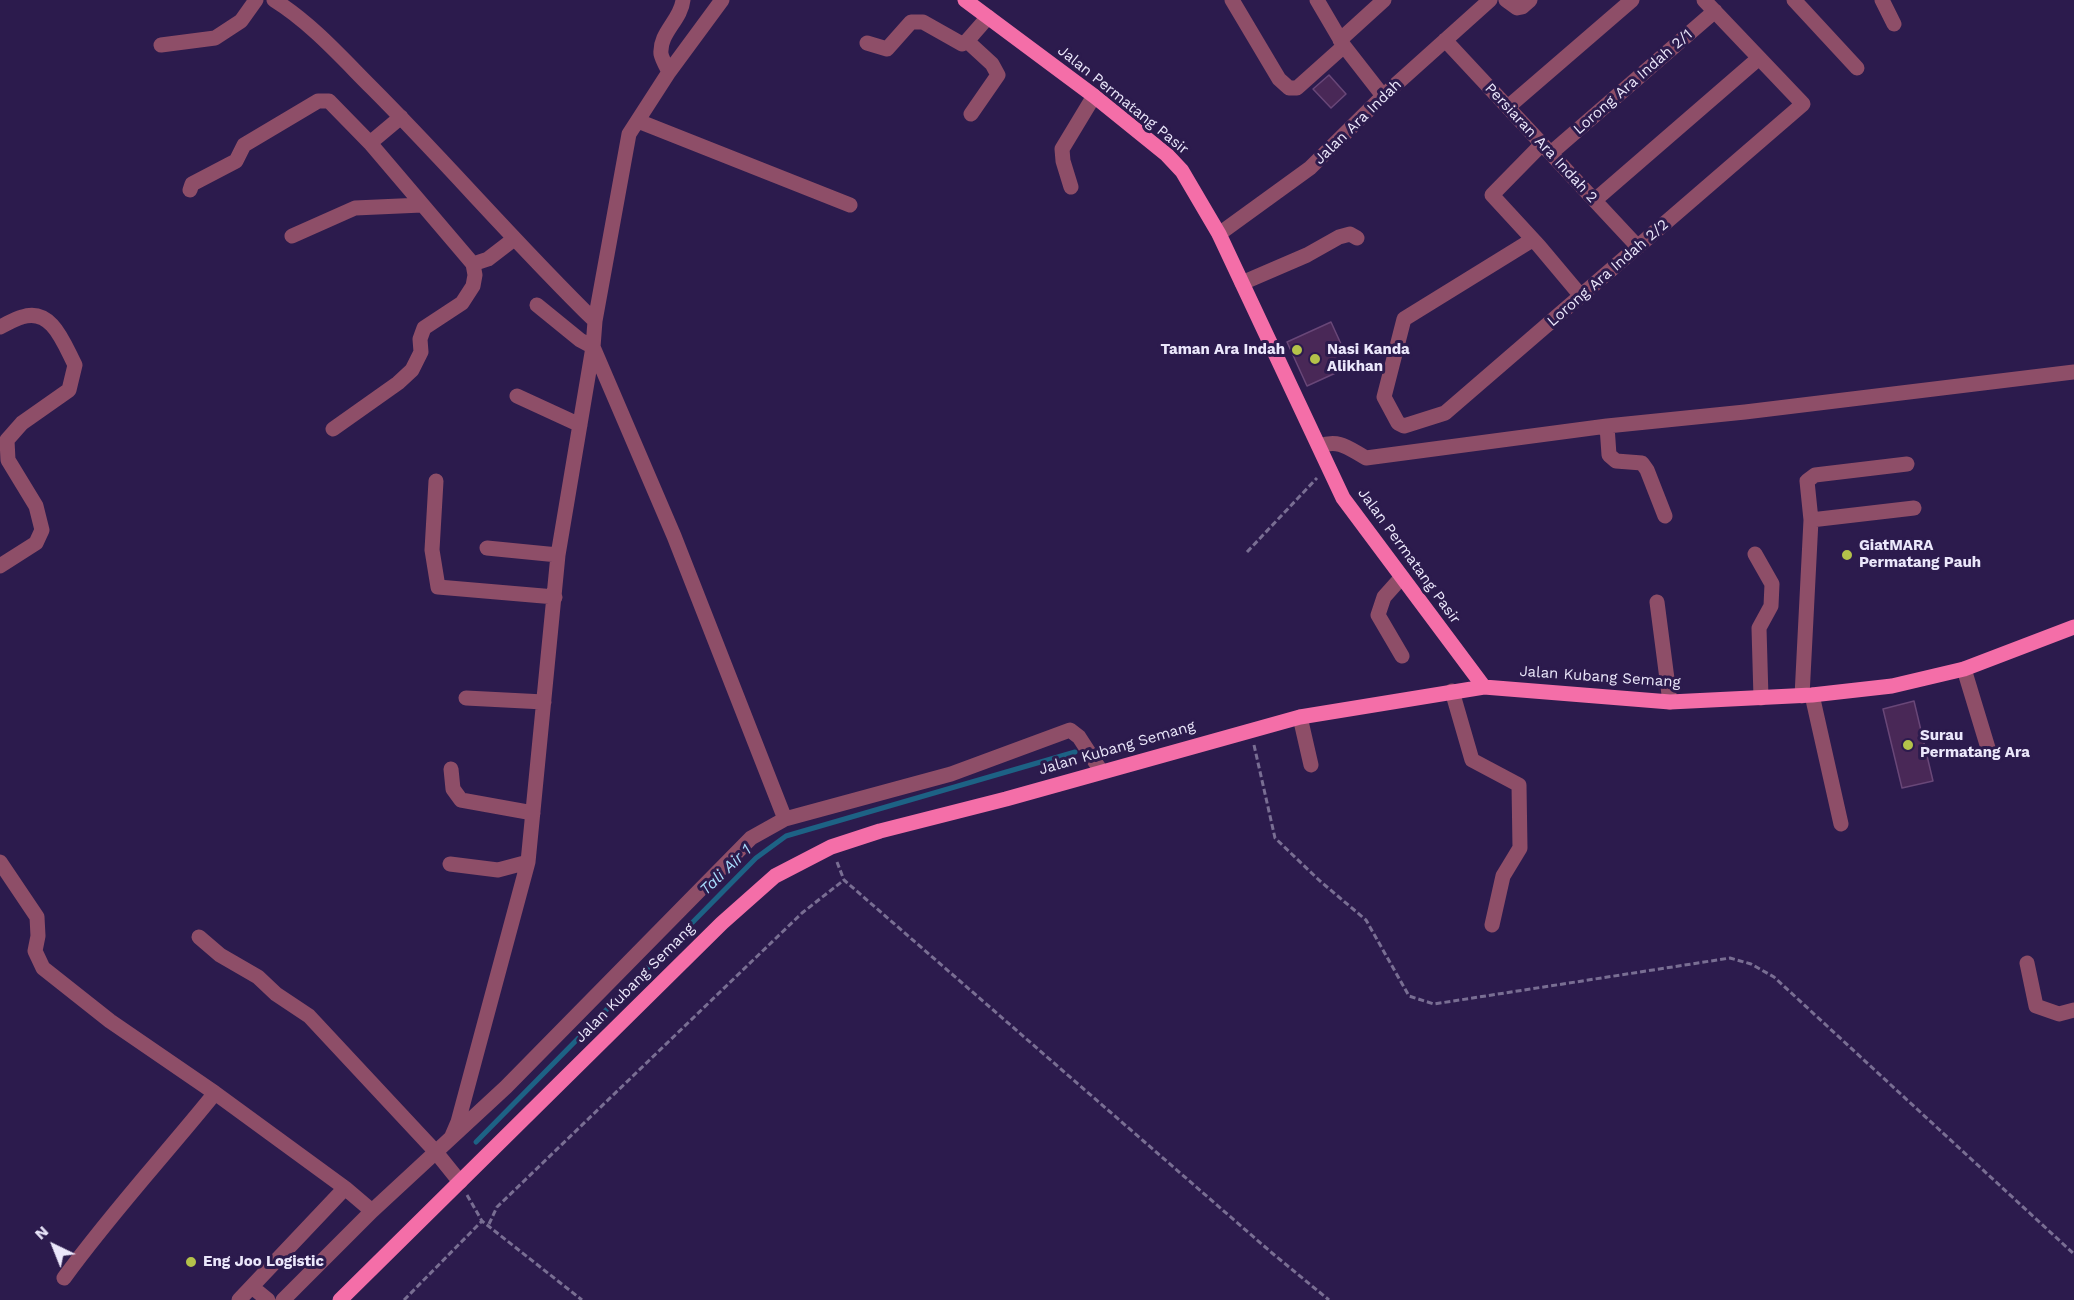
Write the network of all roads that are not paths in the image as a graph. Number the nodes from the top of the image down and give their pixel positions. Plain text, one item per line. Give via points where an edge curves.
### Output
1 (256, 0) edge
2 (274, 0) edge
3 (683, 0) edge
4 (722, 0) edge
5 (965, 0) edge
6 (1232, 0) edge
7 (1317, 0) edge
8 (1384, 0) edge
9 (1490, 0) edge
10 (1506, 0) edge
11 (1530, 0) edge
12 (1632, 0) edge
13 (1794, 0) edge
14 (1882, 0) edge
15 (1710, 6) edge
16 (988, 17) junction
17 (1894, 24) dead end
18 (1445, 40) junction
19 (967, 41) junction
20 (867, 43) dead end
21 (1342, 43) junction
22 (160, 45) dead end
23 (1759, 58) junction
24 (1857, 68) dead end
25 (669, 72) junction
26 (1094, 96) junction
27 (1383, 96) junction
28 (1508, 107) junction
29 (970, 114) dead end
30 (401, 117) junction
31 (638, 121) junction
32 (370, 143) junction
33 (1547, 149) junction
34 (1071, 187) dead end
35 (190, 190) dead end
36 (1595, 200) junction
37 (422, 205) junction
38 (850, 205) dead end
39 (1219, 234) junction
40 (292, 236) dead end
41 (1357, 238) dead end
42 (514, 239) junction
43 (1532, 240) junction
44 (1638, 247) junction
45 (474, 264) junction
46 (1242, 283) junction
47 (1581, 296) junction
48 (537, 305) dead end
49 (595, 321) junction
50 (0, 327) edge
51 (593, 347) junction
52 (2074, 372) edge
53 (517, 396) dead end
54 (580, 425) junction
55 (1607, 426) junction
56 (333, 429) dead end
57 (1319, 446) junction
58 (1907, 464) dead end
59 (436, 480) dead end
60 (1914, 508) dead end
61 (1665, 516) dead end
62 (1811, 520) junction
63 (488, 548) dead end
64 (1755, 554) dead end
65 (558, 555) junction
66 (0, 566) edge
67 (1401, 578) junction
68 (555, 597) junction
69 (1657, 602) dead end
70 (2074, 627) edge
71 (1402, 656) dead end
72 (1964, 669) junction
73 (1484, 687) junction
74 (1452, 691) junction
75 (1807, 696) junction
76 (466, 698) dead end
77 (1761, 698) junction
78 (544, 702) junction
79 (1670, 702) junction
80 (1300, 717) junction
81 (1988, 748) dead end
82 (1311, 765) dead end
83 (451, 769) dead end
84 (1101, 771) junction
85 (533, 813) junction
86 (785, 819) junction
87 (1841, 824) dead end
88 (0, 862) edge
89 (528, 862) junction
90 (450, 864) dead end
91 (1492, 925) dead end
92 (200, 937) dead end
93 (2027, 963) dead end
94 (2074, 1010) edge
95 (215, 1093) junction
96 (452, 1136) junction
97 (435, 1151) junction
98 (460, 1182) junction
99 (345, 1188) junction
100 (372, 1211) junction
101 (64, 1278) dead end
102 (252, 1287) junction
103 (239, 1300) edge
104 (268, 1300) edge
105 (283, 1300) edge
106 (340, 1300) edge

1 - 22 street via 241,21 215,38
2 - 30 street via 311,27
3 - 25 street via 663,39 661,55
4 - 25 street
5 - 16 main road, Jalan Permatang Pasir
6 - 21 street via 1278,79 1289,88 1297,88
7 - 21 street
8 - 21 street
9 - 18 street, Jalan Ara Indah
10 - 11 street via 1517,8
12 - 28 street
13 - 24 street
14 - 17 street
15 - 23 street
15 - 33 street, Lorong Ara Indah 2/1
16 - 19 street
16 - 26 main road, Jalan Permatang Pasir
18 - 27 street, Jalan Ara Indah
18 - 28 street, Persiaran Ara Indah 2
19 - 20 street via 962,44 923,22 911,22 887,49
19 - 29 street via 998,75
21 - 27 street
23 - 36 street
23 - 44 street, Lorong Ara Indah 2/2 via 1803,104
25 - 31 street
26 - 34 street via 1062,149
26 - 39 main road, Jalan Permatang Pasir via 1182,171
27 - 39 street, Jalan Ara Indah via 1310,168
28 - 33 street, Persiaran Ara Indah 2
30 - 32 street
30 - 42 street
31 - 38 street
31 - 49 street via 629,134
32 - 35 street via 329,101 318,101 244,146 236,161 192,184
32 - 37 street
33 - 36 street, Persiaran Ara Indah 2
33 - 43 street, Lorong Ara Indah 2/1 via 1492,195
36 - 44 street, Persiaran Ara Indah 2
37 - 40 street via 355,208
37 - 45 street
39 - 46 main road, Jalan Permatang Pasir
41 - 46 street via 1350,234 1339,237
42 - 45 street via 488,259
42 - 49 street
43 - 47 street
43 - 47 street, Lorong Ara Indah 2/2 via 1404,320 1384,397 1398,423 1404,426 1445,413
44 - 47 street, Lorong Ara Indah 2/2
45 - 56 street via 473,286 462,303 423,328 421,352 412,370
46 - 57 main road, Jalan Permatang Pasir
48 - 51 street
49 - 51 street
50 - 66 street via 24,316 43,317 55,327 75,365 69,390 22,423 7,440 8,460 36,506 42,530 36,543
51 - 54 street
51 - 86 street via 674,536
52 - 55 street
53 - 54 street
54 - 65 street
55 - 57 street via 1366,458 1341,443
55 - 61 street via 1609,455 1616,461 1642,463
57 - 67 main road, Jalan Permatang Pasir via 1343,498
58 - 62 street via 1815,475 1807,481
59 - 68 street via 432,550 438,587
60 - 62 street
62 - 75 street
63 - 65 street
64 - 77 street via 1772,584 1771,606 1759,628
65 - 68 street
67 - 71 street via 1384,597 1378,615
67 - 73 main road, Jalan Permatang Pasir
68 - 78 street
69 - 79 street
70 - 72 main road, Jalan Kubang Semang
72 - 75 main road, Jalan Kubang Semang via 1892,686
72 - 81 street
73 - 74 main road, Jalan Kubang Semang
73 - 79 main road, Jalan Kubang Semang
74 - 80 main road, Jalan Kubang Semang
74 - 91 street via 1472,760 1519,785 1520,848 1503,876
75 - 77 main road, Jalan Kubang Semang
75 - 87 street
76 - 78 street
77 - 79 main road, Jalan Kubang Semang
78 - 85 street
80 - 82 street
80 - 84 main road, Jalan Kubang Semang
83 - 85 street via 453,789 461,800
84 - 86 street via 1070,730 951,774
84 - 98 main road, Jalan Kubang Semang via 880,831 831,847 775,876 722,923
85 - 89 street
86 - 96 street via 751,838 506,1087
88 - 95 street via 37,917 39,936 35,951 43,968 110,1021
89 - 90 street via 498,870
89 - 96 street
92 - 97 street via 309,1016
93 - 94 street via 2036,1006 2059,1014
95 - 99 street
95 - 101 street
96 - 97 street
97 - 98 street
97 - 100 street
98 - 106 main road, Jalan Kubang Semang
99 - 100 street
99 - 102 street
100 - 105 street
102 - 103 street
102 - 104 street

